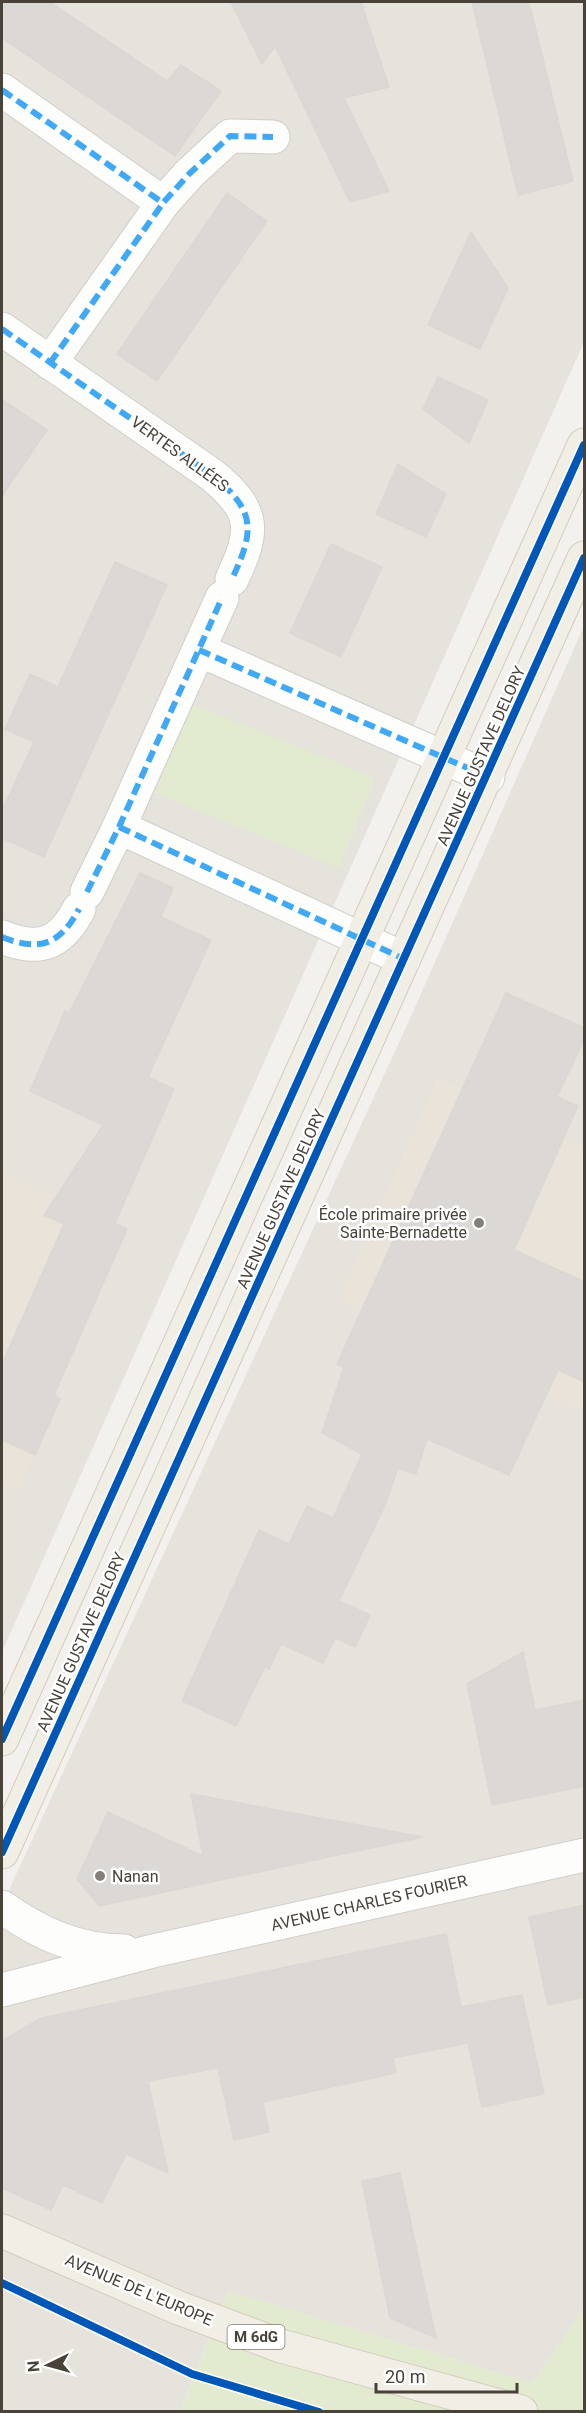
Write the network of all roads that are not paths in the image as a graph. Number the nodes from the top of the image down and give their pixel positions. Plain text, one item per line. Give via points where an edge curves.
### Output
1 (2, 90) edge
2 (273, 136) dead end
3 (163, 203) junction
4 (2, 329) edge
5 (50, 363) junction
6 (585, 445) edge
7 (585, 558) edge
8 (199, 650) junction
9 (443, 758) junction
10 (488, 777) junction
11 (119, 827) junction
12 (2, 937) edge
13 (362, 939) junction
14 (404, 959) junction
15 (2, 1739) edge
16 (2, 1852) edge
17 (585, 1855) edge
18 (2, 1907) edge
19 (153, 1951) junction
20 (2, 1990) edge
21 (2, 2231) edge
22 (521, 2412) edge

1 - 3 street
2 - 3 street via 230,136
3 - 5 street
4 - 5 street, VERTES ALLÉES
5 - 8 street, VERTES ALLÉES via 212,475 234,493 246,512 248,533 244,552
6 - 9 main road, AVENUE GUSTAVE DELORY
7 - 10 main road, AVENUE GUSTAVE DELORY
8 - 9 street
8 - 11 street, VERTES ALLÉES
9 - 10 street
9 - 13 main road, AVENUE GUSTAVE DELORY
10 - 14 main road, AVENUE GUSTAVE DELORY
11 - 12 street, VERTES ALLÉES via 63,934 36,945
11 - 13 street
13 - 14 street
13 - 15 main road, AVENUE GUSTAVE DELORY
14 - 16 main road, AVENUE GUSTAVE DELORY
17 - 19 street, AVENUE CHARLES FOURIER
18 - 19 street, AVENUE CHARLES FOURIER via 36,1930 73,1945 98,1950
19 - 20 street, AVENUE CHARLES FOURIER
21 - 22 main road, AVENUE DE L'EUROPE / M 6dG via 179,2308 281,2346

